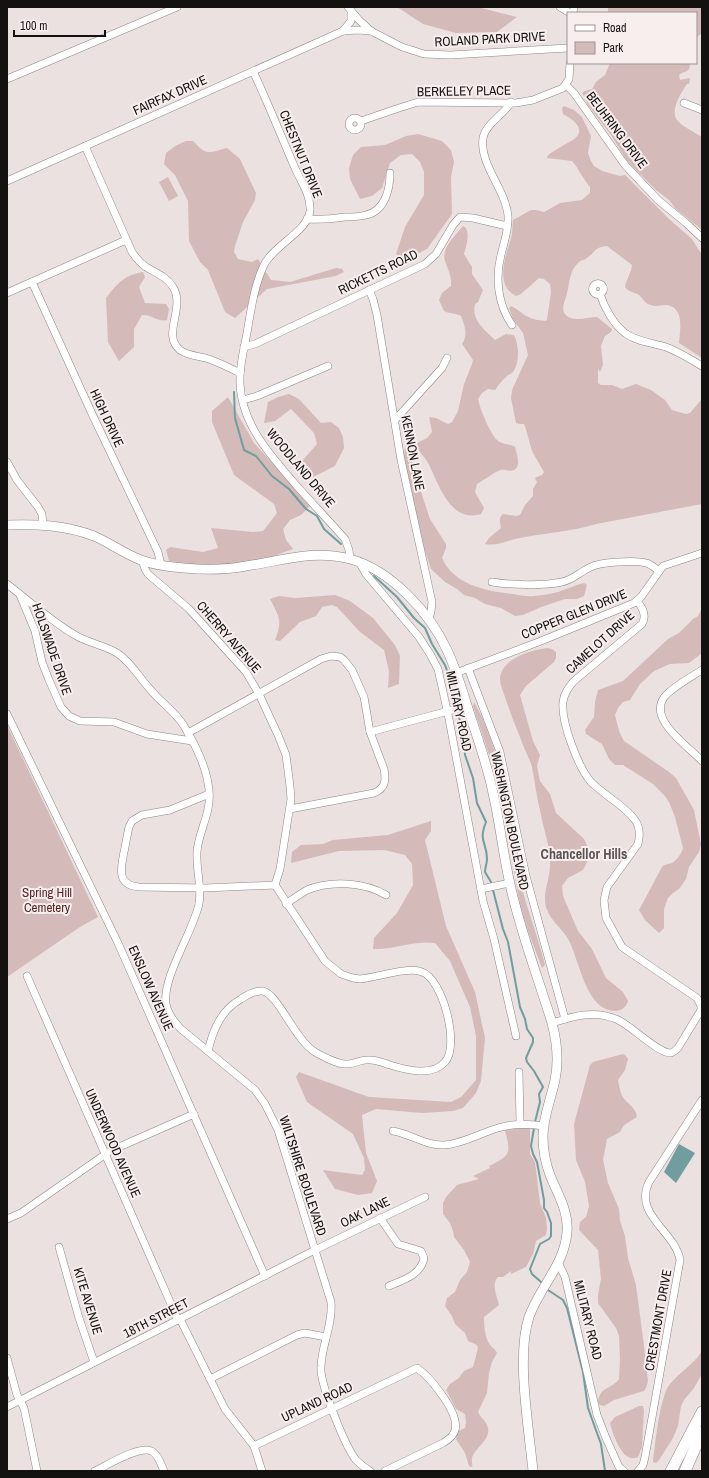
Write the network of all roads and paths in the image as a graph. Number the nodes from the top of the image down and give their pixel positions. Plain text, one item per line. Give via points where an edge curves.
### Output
1 (177, 7) edge
2 (560, 7) edge
3 (349, 9) edge
4 (570, 12) edge
5 (371, 31) junction
6 (343, 32) junction
7 (567, 48) edge
8 (570, 64) edge
9 (253, 71) junction
10 (7, 79) edge
11 (566, 85) junction
12 (511, 102) junction
13 (684, 103) dead end
14 (702, 110) edge
15 (361, 122) dead end
16 (85, 146) junction
17 (390, 173) dead end
18 (7, 181) edge
19 (307, 219) junction
20 (507, 226) junction
21 (702, 238) edge
22 (126, 240) junction
23 (32, 282) junction
24 (369, 290) junction
25 (7, 293) edge
26 (600, 294) dead end
27 (512, 325) dead end
28 (244, 347) junction
29 (447, 358) dead end
30 (328, 366) dead end
31 (702, 366) edge
32 (240, 372) junction
33 (243, 400) junction
34 (395, 420) junction
35 (7, 462) edge
36 (7, 525) edge
37 (43, 525) junction
38 (702, 553) edge
39 (350, 559) junction
40 (142, 560) junction
41 (360, 562) junction
42 (161, 564) junction
43 (659, 571) junction
44 (492, 582) dead end
45 (7, 584) edge
46 (20, 595) junction
47 (637, 601) junction
48 (428, 620) junction
49 (468, 668) junction
50 (702, 670) edge
51 (456, 673) junction
52 (259, 694) junction
53 (467, 706) junction
54 (447, 711) junction
55 (7, 714) edge
56 (184, 726) junction
57 (370, 732) junction
58 (188, 733) junction
59 (176, 739) junction
60 (192, 741) junction
61 (702, 761) edge
62 (209, 794) junction
63 (290, 809) junction
64 (510, 883) junction
65 (275, 884) junction
66 (200, 887) junction
67 (481, 889) junction
68 (386, 895) dead end
69 (286, 904) junction
70 (27, 976) dead end
71 (565, 1019) junction
72 (552, 1023) junction
73 (516, 1036) dead end
74 (208, 1051) junction
75 (519, 1072) dead end
76 (702, 1100) edge
77 (194, 1114) junction
78 (520, 1124) junction
79 (544, 1126) junction
80 (393, 1131) dead end
81 (106, 1154) junction
82 (425, 1197) dead end
83 (7, 1218) edge
84 (380, 1218) junction
85 (59, 1247) dead end
86 (315, 1250) junction
87 (558, 1262) junction
88 (265, 1276) junction
89 (389, 1286) dead end
90 (179, 1319) junction
91 (326, 1338) junction
92 (7, 1358) edge
93 (94, 1362) junction
94 (210, 1379) junction
95 (20, 1400) junction
96 (7, 1407) edge
97 (332, 1408) junction
98 (702, 1412) edge
99 (702, 1432) edge
100 (254, 1446) junction
101 (37, 1471) edge
102 (94, 1471) edge
103 (164, 1471) edge
104 (262, 1471) edge
105 (370, 1471) edge
106 (385, 1471) edge
107 (533, 1471) edge
108 (624, 1471) edge
109 (638, 1471) edge
110 (671, 1471) edge
111 (685, 1471) edge

1 - 10 street
2 - 4 street
3 - 5 street, ROLAND PARK DRIVE
3 - 6 street, ROLAND PARK DRIVE via 350,21
5 - 6 street, ROLAND PARK DRIVE
5 - 7 street, ROLAND PARK DRIVE via 402,47 433,55
6 - 9 street, FAIRFAX DRIVE
8 - 11 street
9 - 16 street, FAIRFAX DRIVE
9 - 19 street, CHESTNUT DRIVE via 308,196 310,209
11 - 12 street, BERKELEY PLACE via 557,92 533,100
11 - 21 street, BEUHRING DRIVE via 625,165 658,200
12 - 15 street, BERKELEY PLACE via 418,102
12 - 20 street via 486,129 483,139 485,155 507,208
13 - 14 street
16 - 18 street, FAIRFAX DRIVE
16 - 22 street
17 - 19 street via 386,198 372,213
19 - 28 street, CHESTNUT DRIVE via 265,263 255,291
20 - 24 street, RICKETTS ROAD via 460,217 436,254 425,264
20 - 27 street via 498,265 498,279 504,308
22 - 23 street
22 - 32 street via 138,260 164,277 174,288 178,305 172,332 178,348 185,353
23 - 25 street
23 - 42 street, HIGH DRIVE via 158,552
24 - 28 street, RICKETTS ROAD
24 - 34 street, KENNON LANE via 377,315
26 - 31 street via 607,310 623,332 671,350
28 - 32 street, CHESTNUT DRIVE
29 - 34 street via 442,368
30 - 33 street
32 - 33 street, WOODLAND DRIVE
33 - 39 street, WOODLAND DRIVE via 261,442 344,539
34 - 48 street, KENNON LANE via 401,460 432,602
35 - 37 street via 38,507
36 - 37 street, WASHINGTON BOULEVARD
37 - 40 street, WASHINGTON BOULEVARD via 84,533
38 - 43 street via 667,564
39 - 41 street, WASHINGTON BOULEVARD
39 - 42 street, WASHINGTON BOULEVARD via 324,554 306,555 211,570
40 - 42 street, WASHINGTON BOULEVARD
40 - 52 street, CHERRY AVENUE via 148,574 183,603 240,665
41 - 48 street, WASHINGTON BOULEVARD via 391,579
41 - 54 street, MILITARY ROAD via 366,574 419,637 430,654 440,674
43 - 44 street via 641,562 607,563 595,565 558,583 514,585
43 - 47 street, COPPER GLEN DRIVE
45 - 46 street, WILTSHIRE BOULEVARD
46 - 56 street, WILTSHIRE BOULEVARD via 75,636 123,657
46 - 59 street, HOLSWADE DRIVE via 35,631 45,672 65,712 80,721 114,722 147,734
47 - 49 street, COPPER GLEN DRIVE via 542,642
47 - 71 street, CAMELOT DRIVE via 644,612 642,624 574,681 566,691 563,710 575,755 583,771 593,784 630,815 638,826 638,844 605,893 603,906 608,923 622,947 697,998 701,1010 678,1048 669,1053 616,1018 587,1014
48 - 51 street, WASHINGTON BOULEVARD via 442,640
49 - 51 street, COPPER GLEN DRIVE
49 - 71 street, WASHINGTON BOULEVARD via 500,752 527,882
50 - 61 street via 665,696 660,710 665,724
51 - 53 street, WASHINGTON BOULEVARD
52 - 57 street via 326,657 340,657 348,665 361,688
52 - 58 street
52 - 63 street, CHERRY AVENUE via 286,756
53 - 54 street
53 - 64 street, WASHINGTON BOULEVARD via 490,780
54 - 57 street
54 - 67 street, MILITARY ROAD
55 - 77 street, ENSLOW AVENUE via 118,943
56 - 58 street, WILTSHIRE BOULEVARD
56 - 59 street
57 - 63 street via 384,769 385,781 382,789 370,795
58 - 60 street, WILTSHIRE BOULEVARD
59 - 60 street, HOLSWADE DRIVE
60 - 62 street, WILTSHIRE BOULEVARD via 207,776
62 - 66 street, WILTSHIRE BOULEVARD via 208,810 198,844
62 - 66 street via 170,810 136,818 129,827 121,869 123,879 134,887
63 - 65 street, CHERRY AVENUE
64 - 67 street
64 - 72 street, WASHINGTON BOULEVARD
65 - 66 street
65 - 69 street
66 - 74 street, WILTSHIRE BOULEVARD via 198,909 168,983 166,1002 174,1022
67 - 73 street, MILITARY ROAD
68 - 69 street via 377,890 346,884 330,885 308,890
69 - 74 street via 325,961 342,974 360,979 410,970 427,974 441,997 448,1017 448,1058 441,1066 422,1071 369,1060 349,1064 337,1062 307,1046 274,999 267,992 260,991 246,996 229,1008 217,1024
70 - 81 street, UNDERWOOD AVENUE
71 - 72 street, CAMELOT DRIVE
72 - 79 street, WASHINGTON BOULEVARD via 557,1043 557,1068
74 - 86 street, WILTSHIRE BOULEVARD via 255,1090 265,1104 280,1138
75 - 78 street
76 - 109 street, CRESTMONT DRIVE via 646,1190 647,1208 675,1248 680,1260 645,1457
77 - 81 street
77 - 88 street, ENSLOW AVENUE
78 - 79 street
78 - 80 street via 496,1128 444,1145 425,1142
79 - 87 street, WASHINGTON BOULEVARD via 546,1165 567,1221 566,1240
81 - 83 street via 21,1213
81 - 90 street, UNDERWOOD AVENUE
82 - 84 street, OAK LANE
84 - 86 street, OAK LANE
84 - 89 street via 398,1244 421,1251 424,1258 415,1273
85 - 93 street, KITE AVENUE
86 - 88 street, 18TH STREET
86 - 91 street, WILTSHIRE BOULEVARD via 332,1310
87 - 107 street, WASHINGTON BOULEVARD via 532,1309 524,1342 524,1377
87 - 108 street, MILITARY ROAD via 565,1277 601,1427 619,1467
88 - 90 street, 18TH STREET
90 - 93 street, 18TH STREET
90 - 94 street, UNDERWOOD AVENUE
91 - 94 street via 305,1333 296,1335
91 - 97 street, WILTSHIRE BOULEVARD via 320,1368
92 - 95 street
93 - 95 street, 18TH STREET
94 - 100 street, UNDERWOOD AVENUE via 225,1409
95 - 96 street, 18TH STREET
95 - 101 street via 24,1408
97 - 100 street, UPLAND ROAD
97 - 105 street, WILTSHIRE BOULEVARD via 352,1454
97 - 106 street, UPLAND ROAD via 415,1368 420,1370 447,1401 455,1418 456,1429 451,1437
98 - 110 main road
99 - 111 main road
100 - 104 street
102 - 103 street via 136,1452 147,1450 152,1451 158,1458

